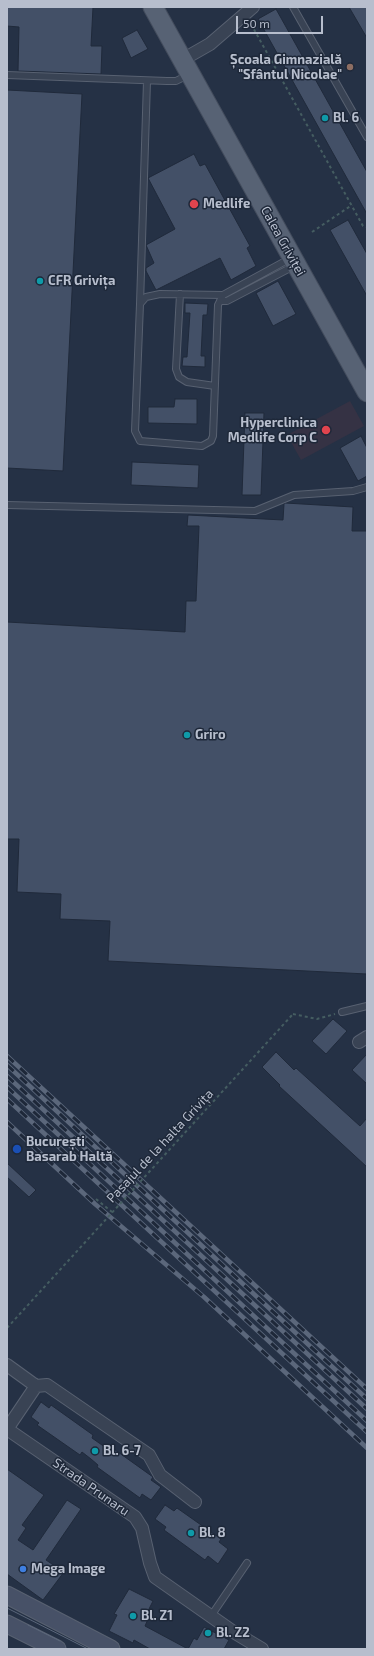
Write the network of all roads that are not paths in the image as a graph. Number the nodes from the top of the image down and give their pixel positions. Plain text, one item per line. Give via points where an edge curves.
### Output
1 (153, 7) edge
2 (293, 7) edge
3 (249, 10) edge
4 (186, 67) junction
5 (7, 75) edge
6 (147, 81) junction
7 (367, 137) edge
8 (294, 261) junction
9 (180, 294) junction
10 (222, 298) junction
11 (140, 304) junction
12 (215, 386) junction
13 (367, 392) edge
14 (367, 487) edge
15 (7, 505) edge
16 (367, 1006) edge
17 (342, 1012) road end
18 (7, 1364) edge
19 (36, 1386) junction
20 (7, 1429) edge
21 (194, 1502) dead end
22 (247, 1563) dead end
23 (7, 1595) edge
24 (212, 1616) junction
25 (7, 1624) edge
26 (57, 1649) edge
27 (111, 1649) edge
28 (262, 1649) edge

1 - 4 main road, Calea Griviței
2 - 7 lane
3 - 4 street
4 - 6 lane via 176,81
4 - 8 main road, Calea Griviței
5 - 6 lane
6 - 11 lane
8 - 10 lane
8 - 13 main road, Calea Griviței
9 - 10 lane
9 - 11 lane via 152,295
9 - 12 lane via 176,369 179,376 187,382
10 - 12 lane via 218,306
11 - 12 lane via 135,431 140,441 202,446 208,444 213,436
14 - 15 lane via 353,491 294,495 255,511
16 - 17 lane
18 - 19 street
19 - 20 street, Strada Prunaru
19 - 21 street via 47,1385 149,1455 160,1475
20 - 24 street, Strada Prunaru via 135,1517 142,1528 155,1577
22 - 24 lane
23 - 27 main road
24 - 28 street, Strada Prunaru
25 - 26 main road

